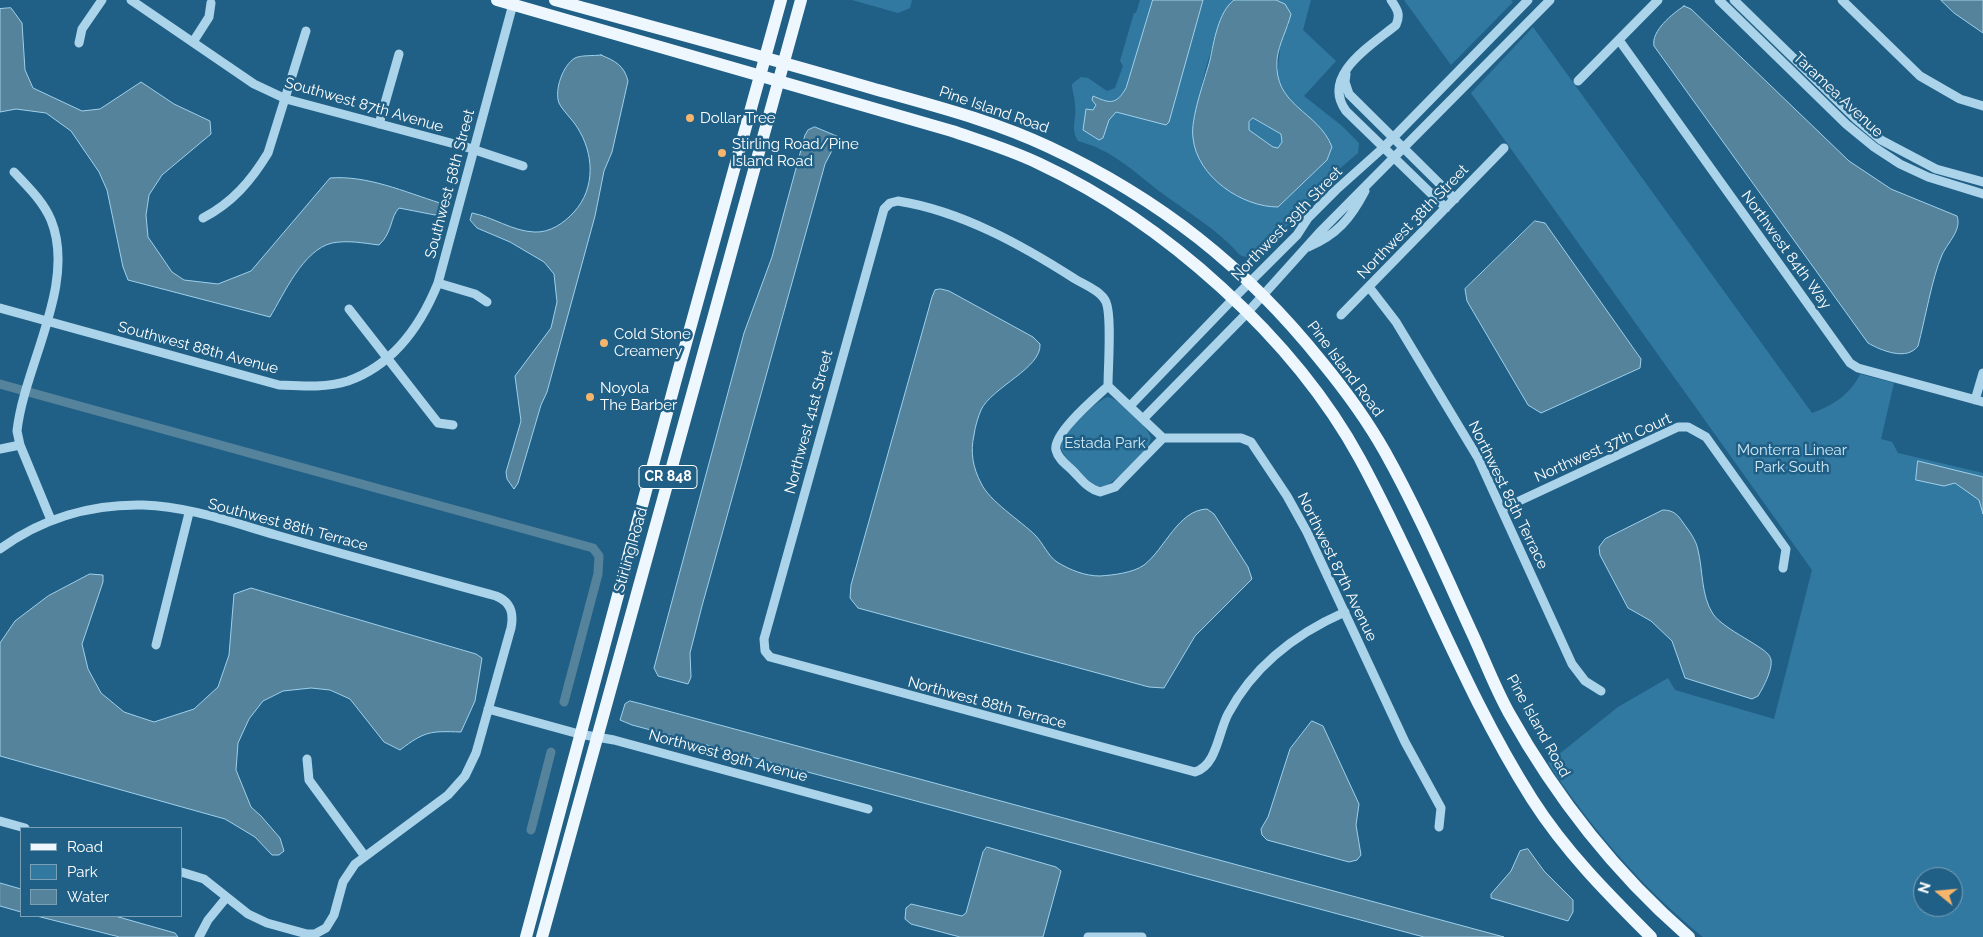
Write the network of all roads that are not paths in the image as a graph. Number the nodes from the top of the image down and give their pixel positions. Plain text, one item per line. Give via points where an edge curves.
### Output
1 (102, 0) edge
2 (131, 0) edge
3 (497, 0) edge
4 (555, 0) edge
5 (781, 0) edge
6 (802, 0) edge
7 (1391, 0) edge
8 (1528, 0) edge
9 (1550, 0) edge
10 (1658, 0) edge
11 (1720, 0) edge
12 (1734, 0) edge
13 (1842, 0) edge
14 (211, 3) dead end
15 (513, 4) junction
16 (306, 31) dead end
17 (1619, 40) junction
18 (193, 42) junction
19 (79, 43) dead end
20 (399, 54) dead end
21 (765, 58) junction
22 (784, 63) junction
23 (1346, 69) junction
24 (760, 76) junction
25 (1578, 80) dead end
26 (780, 82) junction
27 (286, 99) junction
28 (1983, 106) edge
29 (379, 124) junction
30 (1392, 138) junction
31 (1384, 147) junction
32 (1403, 148) junction
33 (1504, 148) dead end
34 (474, 150) junction
35 (1394, 157) junction
36 (524, 166) dead end
37 (14, 172) dead end
38 (1983, 182) edge
39 (1983, 194) edge
40 (1455, 198) junction
41 (1446, 208) junction
42 (203, 218) dead end
43 (1250, 282) junction
44 (438, 283) junction
45 (1369, 287) junction
46 (1264, 295) junction
47 (1233, 298) junction
48 (487, 302) dead end
49 (0, 308) edge
50 (349, 308) dead end
51 (1247, 313) junction
52 (1341, 315) dead end
53 (46, 321) junction
54 (387, 358) junction
55 (1983, 373) edge
56 (675, 383) junction
57 (1108, 386) junction
58 (694, 387) junction
59 (1979, 401) edge
60 (1131, 405) junction
61 (1144, 418) junction
62 (453, 425) dead end
63 (1163, 438) junction
64 (20, 445) junction
65 (0, 449) edge
66 (1502, 509) junction
67 (189, 512) junction
68 (51, 520) junction
69 (0, 548) edge
70 (1783, 568) dead end
71 (1345, 612) junction
72 (156, 645) dead end
73 (762, 653) joint
74 (1601, 691) dead end
75 (488, 710) junction
76 (580, 734) junction
77 (596, 736) junction
78 (307, 759) dead end
79 (868, 809) dead end
80 (0, 821) edge
81 (21, 827) edge
82 (1439, 827) dead end
83 (364, 856) junction
84 (545, 868) junction
85 (561, 868) junction
86 (182, 872) edge
87 (226, 898) junction
88 (199, 937) edge
89 (526, 937) edge
90 (542, 937) edge
91 (1088, 937) edge
92 (1142, 937) edge
93 (1651, 937) edge
94 (1689, 937) edge

1 - 19 street via 82,29
2 - 18 street, Southwest 87th Avenue
3 - 15 main road
4 - 21 main road, Pine Island Road
5 - 21 main road, Stirling Road / CR 848
6 - 22 main road, Stirling Road / CR 848
7 - 23 street via 1398,10 1396,25
8 - 30 street, Northwest 39th Street
9 - 32 street, Northwest 39th Street
10 - 17 street
11 - 39 street, Taramea Avenue via 1846,124 1874,147 1928,177
12 - 38 street, Taramea Avenue via 1881,140 1936,169
13 - 28 street via 1920,76 1960,99
14 - 18 street via 209,17
15 - 24 main road
15 - 34 street, Southwest 58th Street
16 - 27 street
17 - 25 street
17 - 59 street, Northwest 84th Way via 1850,363 1858,368
18 - 27 street, Southwest 87th Avenue via 254,84
20 - 29 street
21 - 22 main road, Pine Island Road
21 - 24 main road, Stirling Road / CR 848
22 - 26 main road, Stirling Road / CR 848
22 - 43 main road, Pine Island Road via 977,119 1047,146 1168,214 1218,252
23 - 30 street via 1345,82 1349,94
23 - 31 street via 1338,87 1339,101
24 - 26 main road
24 - 56 main road, Stirling Road / CR 848
26 - 47 main road via 952,130 1040,164 1135,218
26 - 58 main road, Stirling Road / CR 848
27 - 29 street, Southwest 87th Avenue
27 - 42 street via 268,153 258,169 228,203
29 - 34 street, Southwest 87th Avenue
30 - 31 street, Northwest 39th Street
30 - 32 street
31 - 35 street
31 - 43 street, Northwest 39th Street via 1308,218 1297,235
32 - 35 street, Northwest 39th Street
32 - 40 street
33 - 40 street, Northwest 38th Street
34 - 36 street, Southwest 87th Avenue
34 - 44 street, Southwest 58th Street
35 - 41 street
35 - 46 street, Northwest 39th Street
37 - 53 street via 37,196 51,218 57,238 58,274
40 - 41 street, Northwest 38th Street
41 - 45 street, Northwest 38th Street
43 - 46 main road, Pine Island Road
43 - 47 street, Northwest 39th Street
44 - 48 street via 475,294
44 - 54 street, Southwest 58th Street via 427,310 410,335
45 - 52 street, Northwest 38th Street
45 - 66 street, Northwest 85th Terrace via 1396,322 1436,385 1478,458
46 - 51 street, Northwest 39th Street
46 - 94 main road, Pine Island Road via 1344,390 1384,451 1507,710 1557,793 1620,871
47 - 51 main road
47 - 60 street, Northwest 39th Street
49 - 53 street, Southwest 88th Avenue
50 - 54 street
51 - 61 street, Northwest 39th Street
51 - 93 main road via 1328,409 1359,458 1482,713 1532,800 1601,888
53 - 54 street, Southwest 88th Avenue via 279,385 317,386 346,381
53 - 64 street via 20,415 17,431
54 - 62 street via 438,423
55 - 59 street
56 - 58 main road
56 - 76 main road, Stirling Road / CR 848
57 - 60 street
57 - 63 street via 1052,446 1090,488 1103,496
57 - 73 street, Northwest 41st Street via 1108,309 1100,295 1002,237 958,218 906,202 888,200 880,216
58 - 77 main road, Stirling Road / CR 848
60 - 61 street
61 - 63 street
63 - 71 street, Northwest 87th Avenue via 1244,437 1257,449 1288,496
64 - 65 street
64 - 68 street
66 - 70 street, Northwest 37th Court via 1678,427 1688,427 1706,437 1786,549
66 - 74 street, Northwest 85th Terrace via 1572,664 1585,682
67 - 68 street, Southwest 88th Terrace via 145,505 125,506 90,510
67 - 72 street
67 - 75 street, Southwest 88th Terrace via 506,601 511,609 511,628
68 - 69 street, Southwest 88th Terrace
71 - 73 street, Northwest 88th Terrace via 1297,637 1257,672 1228,714 1205,773 1190,772 777,660
71 - 82 street, Northwest 87th Avenue via 1440,808
75 - 76 street, Northwest 89th Avenue
75 - 83 street via 476,753 457,785
76 - 77 street, Northwest 89th Avenue
76 - 84 main road, Stirling Road / CR 848
77 - 79 street, Northwest 89th Avenue
77 - 85 main road, Stirling Road / CR 848
78 - 83 street via 309,780
80 - 81 street
83 - 87 street via 343,882 331,922 315,934 257,919
84 - 85 main road
84 - 89 main road, Stirling Road / CR 848
85 - 90 main road, Stirling Road / CR 848
86 - 87 street via 204,879
87 - 88 street
91 - 92 street

